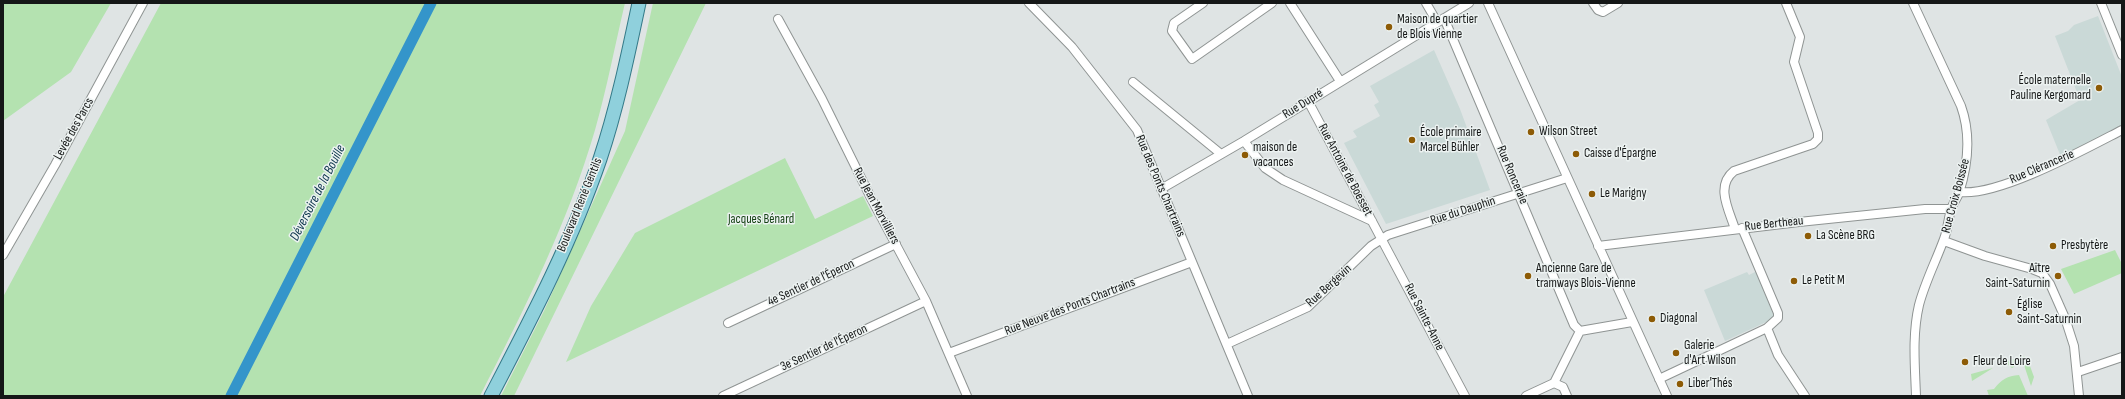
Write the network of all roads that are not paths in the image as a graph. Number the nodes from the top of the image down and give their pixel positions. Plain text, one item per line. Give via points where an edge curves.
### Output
1 (143, 3) edge
2 (639, 3) edge
3 (1029, 3) edge
4 (1203, 3) edge
5 (1272, 3) edge
6 (1290, 3) edge
7 (1426, 3) edge
8 (1469, 3) edge
9 (1488, 3) edge
10 (1593, 3) edge
11 (1618, 3) edge
12 (1786, 3) edge
13 (1913, 3) edge
14 (2101, 3) edge
15 (778, 19) dead end
16 (1441, 20) junction
17 (2122, 55) edge
18 (1340, 81) junction
19 (1133, 82) dead end
20 (1308, 101) junction
21 (2122, 130) edge
22 (1244, 141) junction
23 (1221, 154) junction
24 (1567, 178) junction
25 (1161, 189) junction
26 (1959, 192) junction
27 (1519, 193) junction
28 (1951, 209) junction
29 (1372, 221) junction
30 (1739, 228) junction
31 (1382, 239) junction
32 (1944, 241) junction
33 (896, 244) junction
34 (1598, 246) junction
35 (3, 255) edge
36 (1192, 262) junction
37 (926, 301) junction
38 (1632, 322) junction
39 (728, 323) dead end
40 (1767, 328) junction
41 (1580, 331) junction
42 (1227, 344) junction
43 (949, 353) junction
44 (2122, 357) edge
45 (2078, 372) junction
46 (1659, 379) junction
47 (1554, 383) junction
48 (491, 396) edge
49 (723, 396) edge
50 (967, 396) edge
51 (1248, 396) edge
52 (1465, 396) edge
53 (1526, 396) edge
54 (1567, 396) edge
55 (1667, 396) edge
56 (1805, 396) edge
57 (1916, 396) edge
58 (2079, 396) edge

1 - 35 street, Levée des Parcs
2 - 48 main road, Boulevard René Gentils via 622,81 597,166 539,303
3 - 25 street, Rue des Ponts Chartrains via 1072,47 1128,117 1137,130
4 - 5 street via 1174,23 1172,31 1192,59
6 - 18 street
7 - 16 street, Rue Ronceraie
8 - 16 street, Rue Dupré
9 - 24 street
10 - 11 street via 1603,12
12 - 30 street via 1800,37 1795,64 1818,139 1812,144 1731,174 1724,191
13 - 26 street, Rue Croix Boissée via 1964,116 1967,152
14 - 17 street
15 - 33 street, Rue Jean Morvilliers via 822,98
16 - 18 street, Rue Dupré
16 - 27 street, Rue Ronceraie
18 - 20 street, Rue Dupré
19 - 23 street
20 - 22 street, Rue Dupré
20 - 29 street, Rue Antoine de Boesset
21 - 26 street, Rue Clérancerie via 2052,165 1994,188 1974,193
22 - 23 street, Rue Dupré
22 - 29 street via 1265,168 1283,180
23 - 25 street, Rue Dupré
24 - 27 street, Rue du Dauphin
24 - 34 street
25 - 36 street, Rue des Ponts Chartrains
26 - 28 street, Rue Croix Boissée
27 - 31 street, Rue du Dauphin
27 - 41 street, Rue Ronceraie via 1574,325
28 - 30 street, Rue Bertheau via 1925,209
28 - 32 street, Rue Croix Boissée
29 - 31 street, Rue Antoine de Boesset
30 - 34 street, Rue Bertheau
30 - 40 street via 1778,313 1776,321
31 - 42 street, Rue Bergevin via 1371,246 1308,307
31 - 52 street, Rue Sainte-Anne
32 - 45 street via 2042,273 2050,284 2065,318 2074,346
32 - 57 street, Rue Croix Boissée via 1919,306 1914,343
33 - 37 street, Rue Jean Morvilliers
33 - 39 street, 4e Sentier de l'Éperon
34 - 38 street
36 - 42 street, Rue des Ponts Chartrains
36 - 43 street, Rue Neuve des Ponts Chartrains
37 - 43 street, Rue Jean Morvilliers
37 - 49 street, 3e Sentier de l'Éperon
38 - 41 street
38 - 46 street
40 - 46 street
40 - 56 street via 1778,356
41 - 47 street
42 - 51 street, Rue des Ponts Chartrains
43 - 50 street, Rue Jean Morvilliers
44 - 45 street
45 - 58 street
46 - 55 street
47 - 53 street
47 - 54 street via 1563,387

